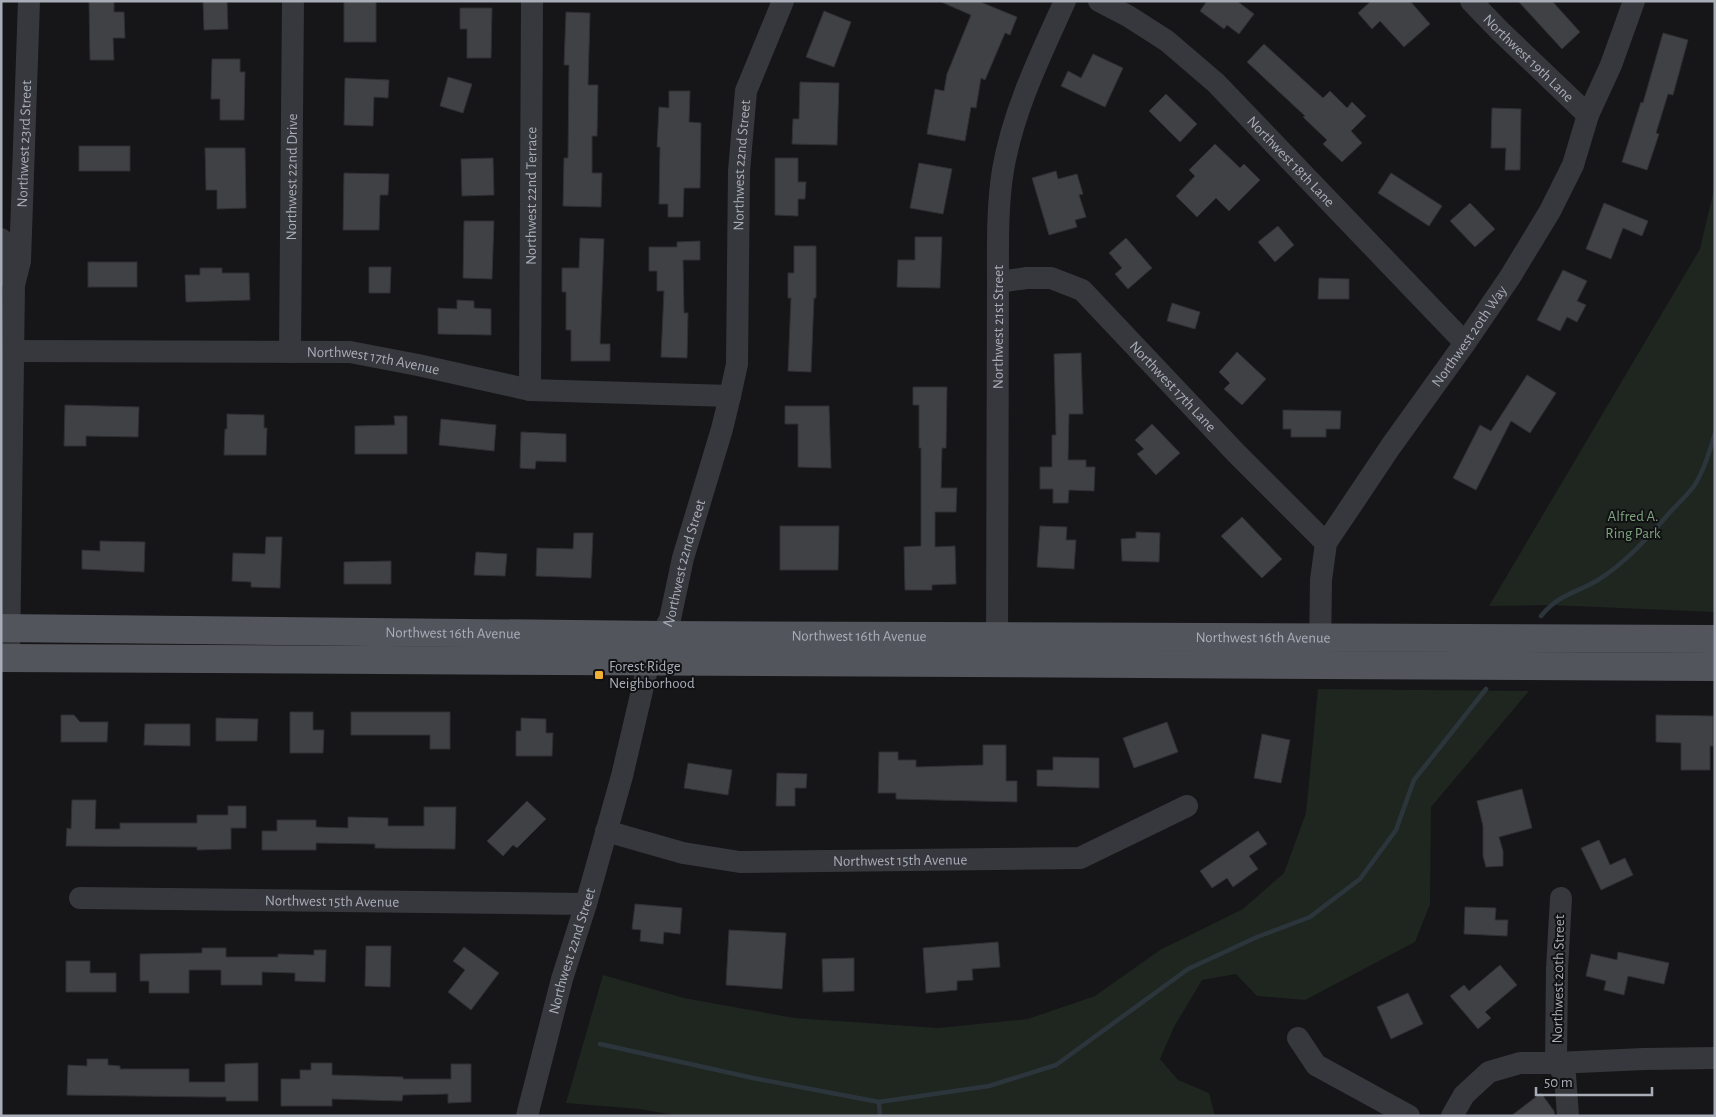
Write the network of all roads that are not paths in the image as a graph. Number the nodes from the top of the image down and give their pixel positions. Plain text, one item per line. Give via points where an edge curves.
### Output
1 (28, 1) edge
2 (293, 1) edge
3 (532, 1) edge
4 (783, 1) edge
5 (1065, 1) edge
6 (1099, 1) edge
7 (1471, 1) edge
8 (1634, 1) edge
9 (1588, 115) junction
10 (1, 239) edge
11 (998, 282) junction
12 (14, 285) junction
13 (1465, 343) junction
14 (14, 351) junction
15 (290, 352) junction
16 (530, 390) junction
17 (730, 396) junction
18 (1326, 543) junction
19 (5, 628) edge
20 (334, 631) junction
21 (662, 635) junction
22 (996, 636) junction
23 (1320, 638) junction
24 (1574, 638) junction
25 (1715, 639) edge
26 (5, 658) edge
27 (335, 660) junction
28 (649, 662) junction
29 (997, 664) junction
30 (1320, 666) junction
31 (1574, 667) junction
32 (1715, 667) edge
33 (1187, 806) dead end
34 (606, 831) junction
35 (80, 898) dead end
36 (1561, 898) dead end
37 (586, 904) junction
38 (1298, 1038) dead end
39 (1715, 1058) edge
40 (1556, 1063) junction
41 (527, 1116) edge
42 (1409, 1116) edge
43 (1452, 1116) edge
44 (1568, 1116) edge

1 - 12 street, Northwest 23rd Street via 20,261
2 - 15 street, Northwest 22nd Drive
3 - 16 street, Northwest 22nd Terrace
4 - 17 street, Northwest 22nd Street via 746,91 739,171 737,364
5 - 11 street, Northwest 21st Street via 1018,108 1003,171
6 - 13 street, Northwest 18th Lane via 1166,42 1216,83
7 - 9 street, Northwest 19th Lane
8 - 9 street, Northwest 20th Way via 1611,65
9 - 13 street, Northwest 20th Way via 1573,166 1550,211
10 - 12 street, Northwest 23rd Street via 2,252
11 - 18 street, Northwest 17th Lane via 1051,278 1082,290
11 - 22 street, Northwest 21st Street
12 - 14 street, Northwest 23rd Street
13 - 18 street, Northwest 20th Way
14 - 15 street, Northwest 17th Avenue
14 - 19 street, Northwest 23rd Street
15 - 16 street, Northwest 17th Avenue via 350,352
16 - 17 street, Northwest 17th Avenue
17 - 21 street, Northwest 22nd Street via 683,558 670,619
18 - 23 street, Northwest 20th Way via 1321,580
19 - 20 main road, Northwest 16th Avenue
19 - 26 street, Northwest 23rd Street
20 - 21 main road, Northwest 16th Avenue
20 - 27 main road
21 - 22 main road, Northwest 16th Avenue
21 - 28 street, Northwest 22nd Street
22 - 23 main road, Northwest 16th Avenue
22 - 29 street, Northwest 21st Street
23 - 24 main road, Northwest 16th Avenue
23 - 30 street, Northwest 20th Way
24 - 25 main road, Northwest 16th Avenue
24 - 31 main road
26 - 27 main road, Northwest 16th Avenue
27 - 28 main road, Northwest 16th Avenue
28 - 29 main road, Northwest 16th Avenue
28 - 34 street, Northwest 22nd Street
29 - 30 main road, Northwest 16th Avenue
30 - 31 main road, Northwest 16th Avenue
31 - 32 main road, Northwest 16th Avenue
33 - 34 street, Northwest 15th Avenue via 1080,858 740,862 683,853
34 - 37 street, Northwest 22nd Street
35 - 37 street, Northwest 15th Avenue
36 - 40 street, Northwest 20th Street
37 - 41 street, Northwest 22nd Street via 562,979
38 - 42 street via 1316,1065
39 - 40 street
40 - 43 street via 1520,1063 1489,1072 1464,1095
40 - 44 street, Northwest 20th Street via 1565,1075

